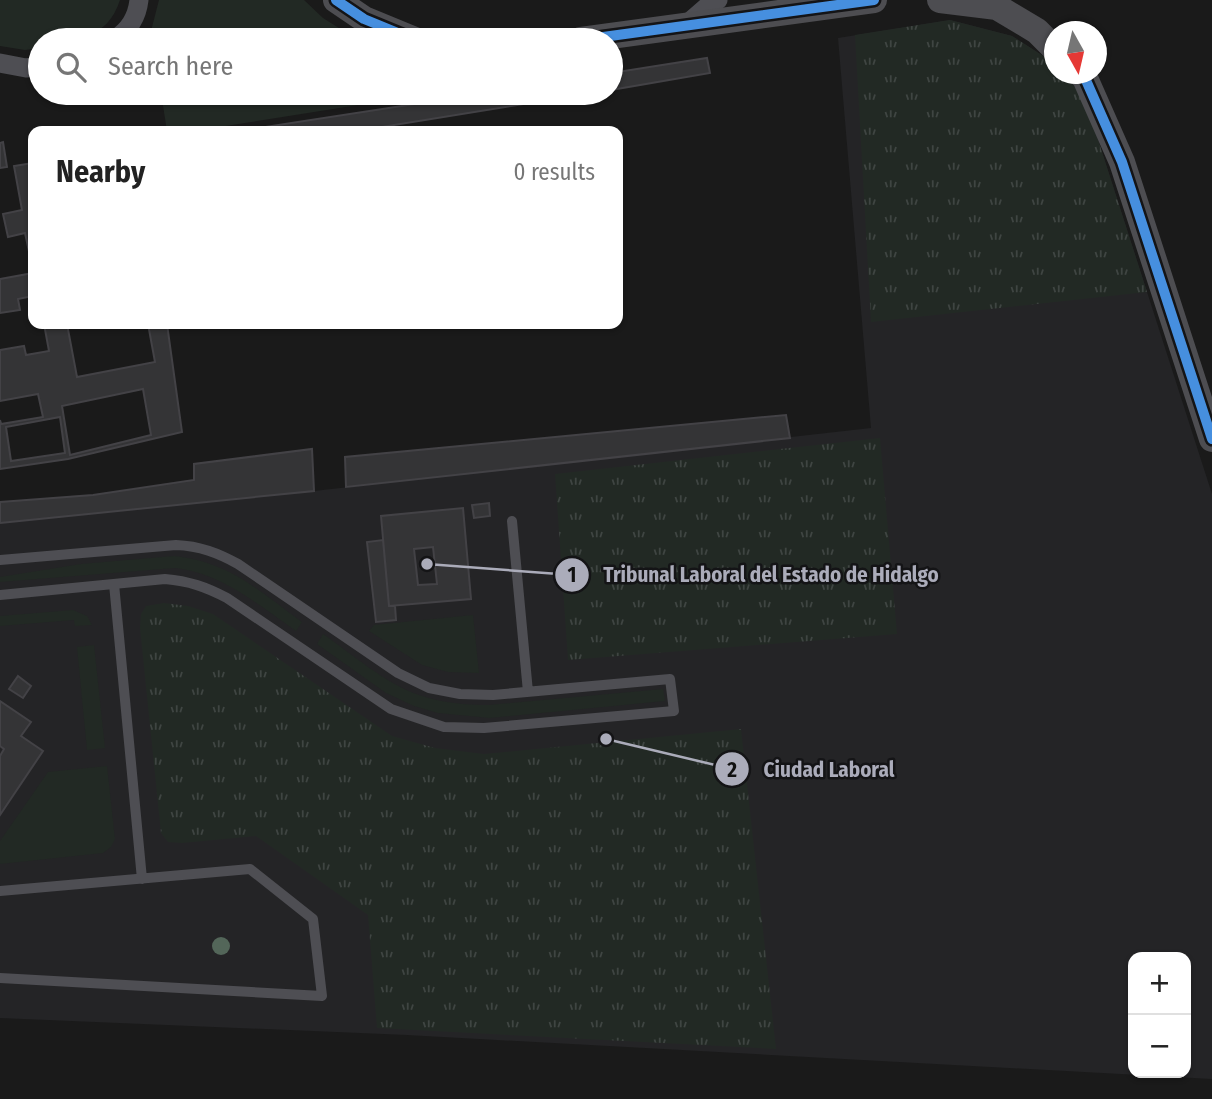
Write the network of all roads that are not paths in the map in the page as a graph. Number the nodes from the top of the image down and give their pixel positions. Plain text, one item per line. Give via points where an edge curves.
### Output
1 (139, 0) edge
2 (336, 0) edge
3 (718, 0) edge
4 (874, 0) edge
5 (940, 0) edge
6 (687, 25) junction
7 (128, 28) edge
8 (386, 28) edge
9 (623, 34) edge
10 (1044, 38) edge
11 (0, 63) edge
12 (28, 68) edge
13 (1088, 84) edge
14 (1212, 439) edge
15 (512, 521) dead end
16 (0, 560) edge
17 (114, 584) junction
18 (0, 594) edge
19 (528, 692) junction
20 (142, 878) junction
21 (0, 891) edge
22 (0, 978) edge

1 - 7 street
2 - 8 street
3 - 6 street
4 - 6 street
5 - 10 street via 997,7
6 - 9 street
11 - 12 street
13 - 14 street via 1122,162
15 - 19 lane
16 - 19 lane via 195,546 238,564 398,673 429,688 482,695
17 - 18 lane
17 - 19 lane via 165,579 206,587 391,709 444,727 484,728 674,711 670,678
17 - 20 lane
20 - 21 lane
20 - 22 lane via 250,869 313,919 322,996

